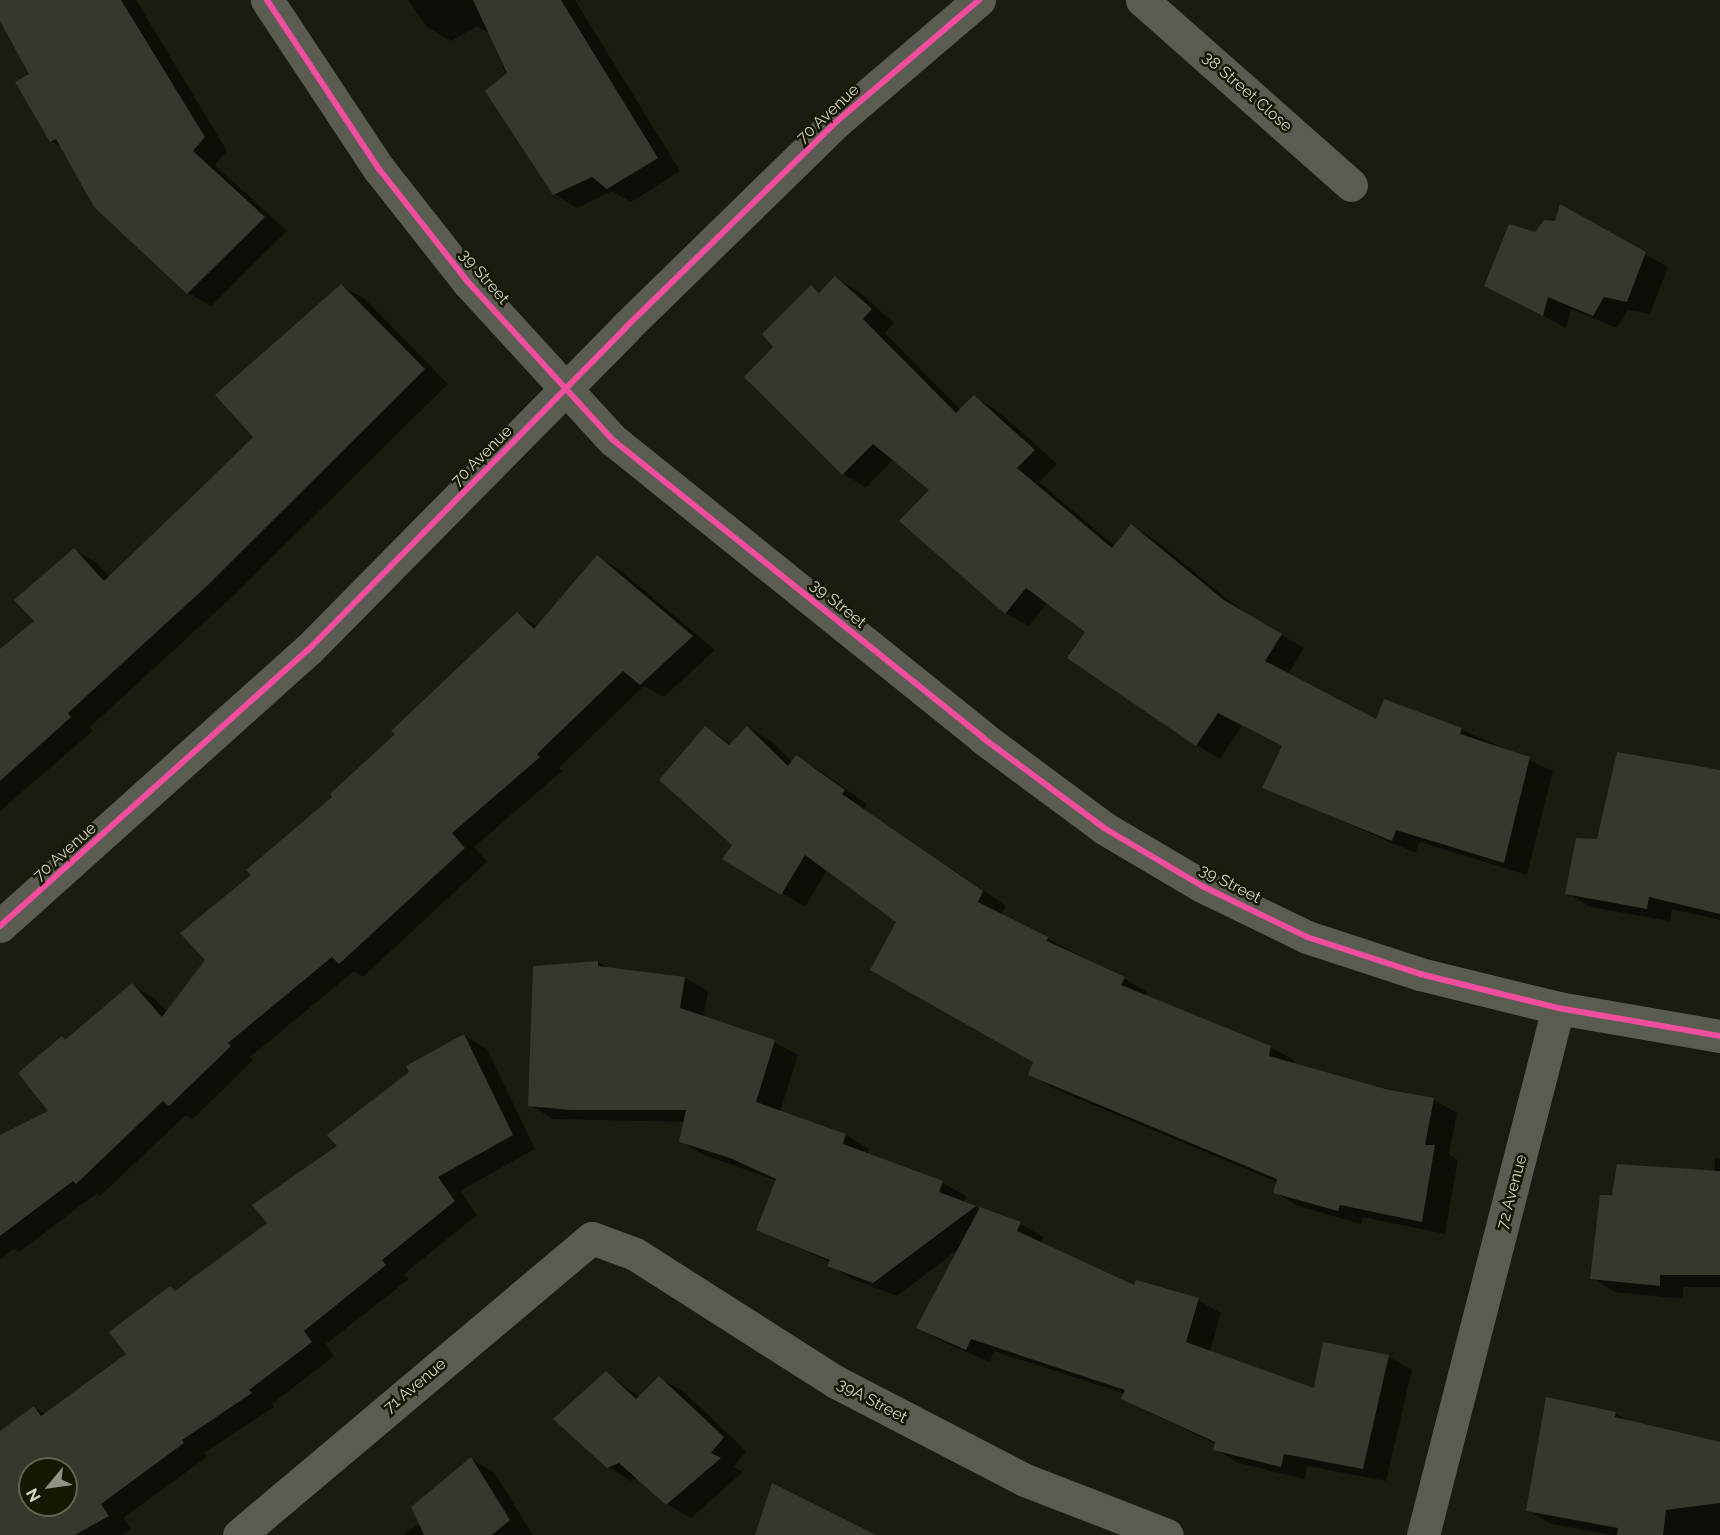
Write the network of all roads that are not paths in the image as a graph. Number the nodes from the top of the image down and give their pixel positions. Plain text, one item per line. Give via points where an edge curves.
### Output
1 (267, 0) edge
2 (979, 0) edge
3 (1142, 0) edge
4 (1351, 185) dead end
5 (564, 390) junction
6 (0, 926) edge
7 (1558, 1008) junction
8 (1720, 1036) edge
9 (592, 1238) joint
10 (239, 1535) edge
11 (1167, 1535) edge
12 (1424, 1535) edge

1 - 5 street, 39 Street via 379,169 468,282
2 - 5 street, 70 Avenue via 836,122
3 - 4 street, 38 Street Close
5 - 6 street, 70 Avenue via 308,650
5 - 7 street, 39 Street via 613,440 983,738 1104,828 1202,886 1306,937 1420,974
7 - 8 street
7 - 12 street, 72 Avenue
9 - 10 street, 71 Avenue
9 - 11 street, 39A Street via 635,1254 836,1383 1025,1480

